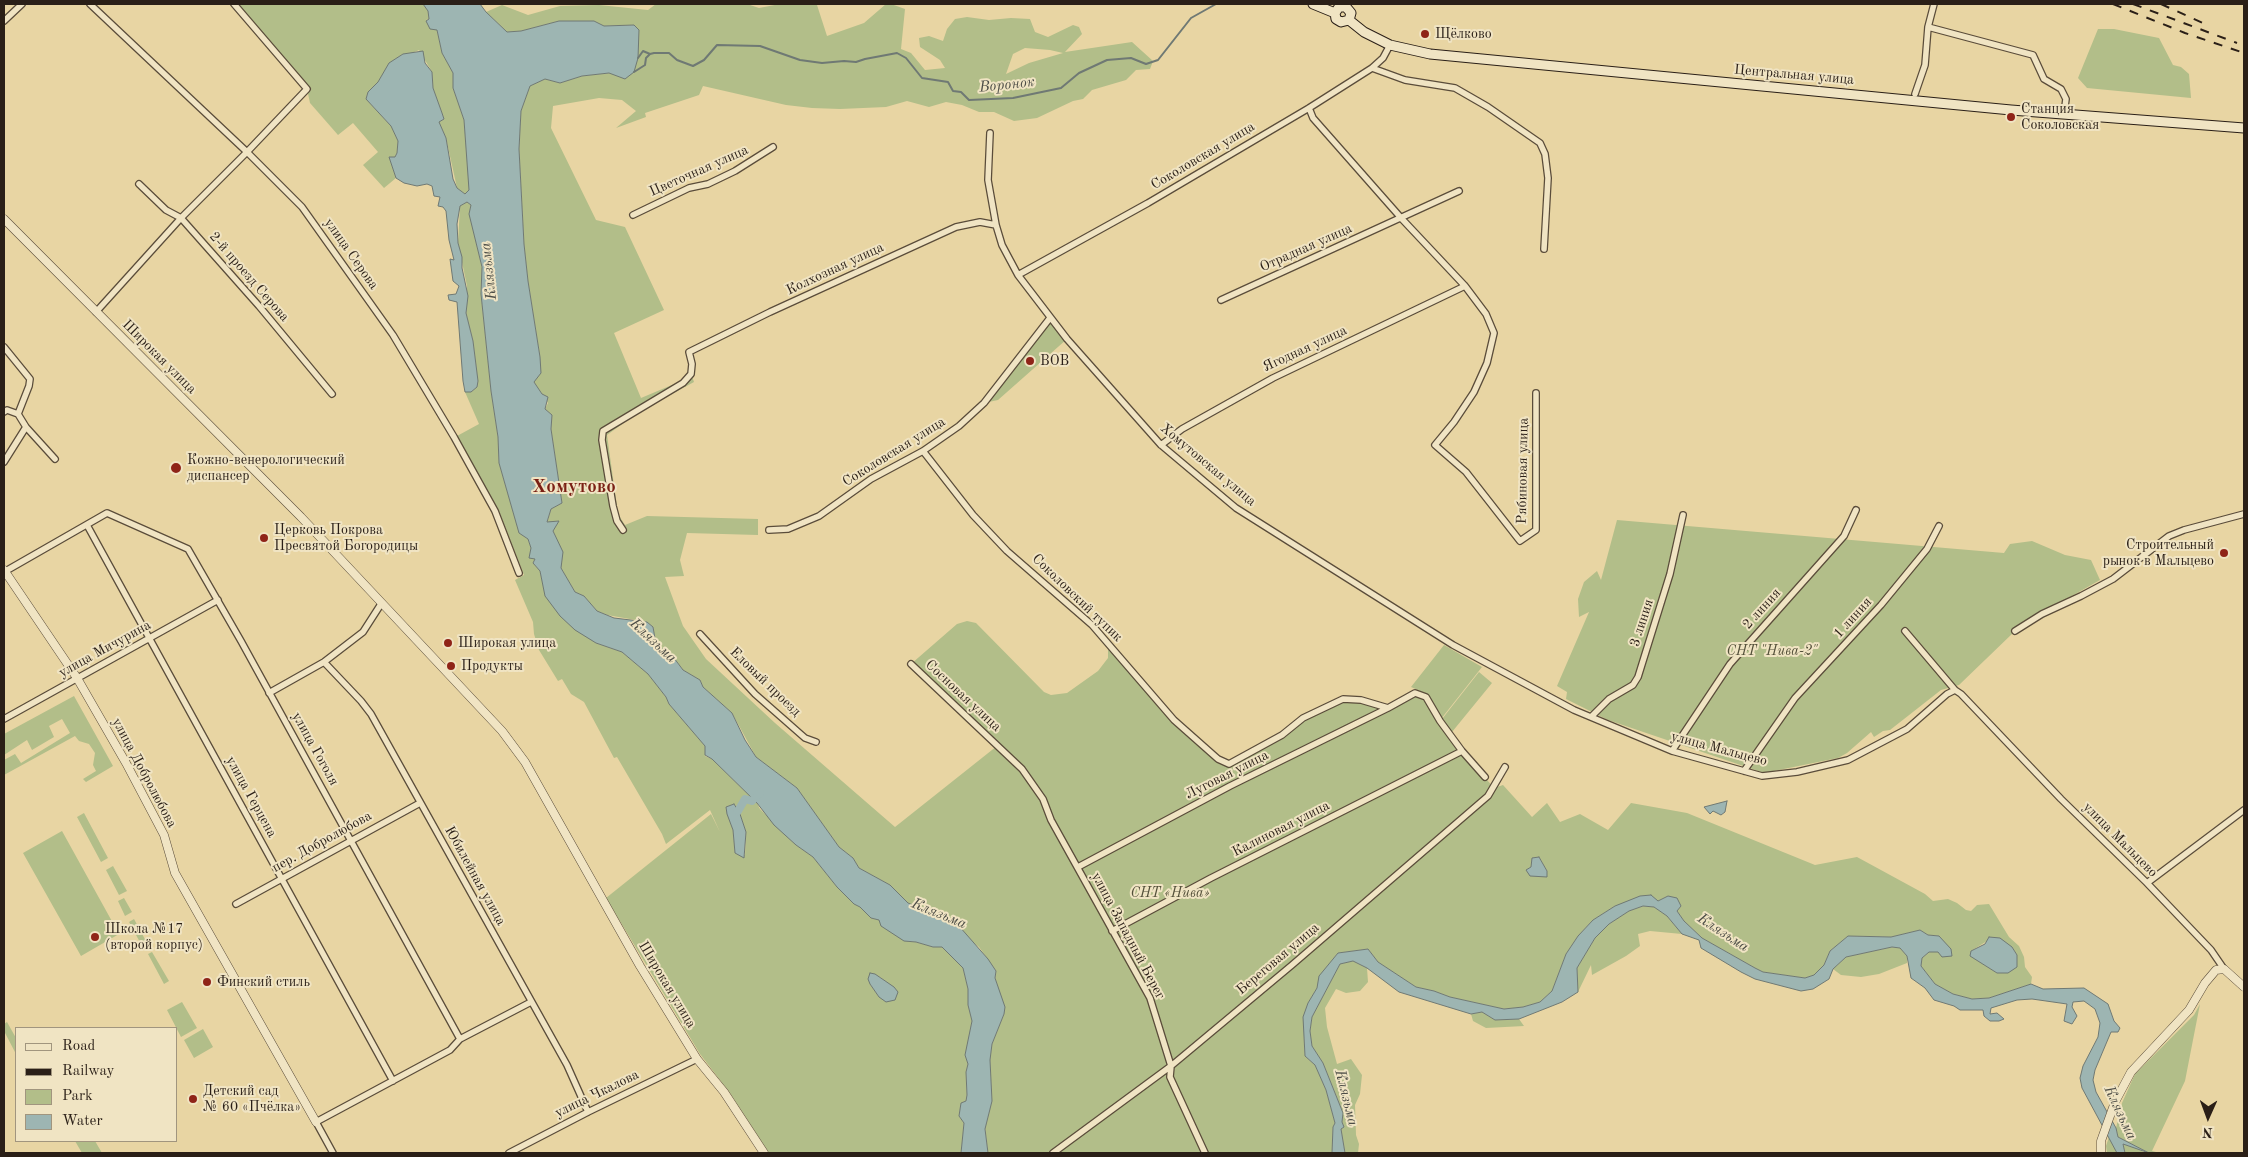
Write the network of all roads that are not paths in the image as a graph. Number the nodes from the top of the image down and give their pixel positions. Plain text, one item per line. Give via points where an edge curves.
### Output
1 (22, 4) edge
2 (90, 4) edge
3 (234, 4) edge
4 (1313, 4) edge
5 (1934, 4) edge
6 (1347, 5) edge
7 (1335, 13) junction
8 (1349, 20) junction
9 (4, 21) edge
10 (1928, 26) junction
11 (1390, 45) junction
12 (1372, 68) junction
13 (1915, 94) dead end
14 (1309, 108) junction
15 (2064, 114) junction
16 (2244, 128) edge
17 (990, 132) dead end
18 (773, 147) dead end
19 (247, 152) junction
20 (139, 184) dead end
21 (1459, 191) dead end
22 (633, 214) dead end
23 (180, 218) junction
24 (4, 219) edge
25 (1402, 219) junction
26 (996, 225) junction
27 (1544, 249) dead end
28 (1018, 275) junction
29 (1465, 286) junction
30 (1221, 300) dead end
31 (96, 312) junction
32 (1050, 318) junction
33 (4, 347) edge
34 (332, 394) dead end
35 (1536, 394) dead end
36 (5, 411) edge
37 (18, 414) junction
38 (26, 427) junction
39 (1161, 445) junction
40 (923, 451) junction
41 (55, 459) dead end
42 (4, 462) edge
43 (1856, 510) dead end
44 (2244, 514) edge
45 (1683, 515) dead end
46 (87, 524) junction
47 (1939, 526) dead end
48 (624, 530) dead end
49 (769, 530) dead end
50 (4, 571) edge
51 (519, 573) dead end
52 (218, 600) junction
53 (381, 604) junction
54 (2015, 631) dead end
55 (1905, 632) dead end
56 (700, 634) dead end
57 (149, 638) junction
58 (324, 662) junction
59 (911, 664) dead end
60 (78, 678) junction
61 (1955, 690) junction
62 (269, 693) junction
63 (1553, 700) joint
64 (1388, 708) junction
65 (1591, 717) junction
66 (4, 719) edge
67 (816, 742) dead end
68 (998, 746) joint
69 (1462, 751) junction
70 (1672, 751) junction
71 (1505, 767) dead end
72 (1744, 771) junction
73 (1485, 777) dead end
74 (420, 803) junction
75 (2244, 810) edge
76 (351, 840) junction
77 (1078, 867) junction
78 (282, 878) junction
79 (2147, 883) junction
80 (236, 904) dead end
81 (1112, 931) junction
82 (2224, 969) junction
83 (2244, 987) edge
84 (531, 1002) junction
85 (460, 1039) junction
86 (699, 1062) junction
87 (1171, 1066) junction
88 (393, 1081) junction
89 (588, 1112) junction
90 (316, 1122) junction
91 (761, 1152) edge
92 (333, 1153) edge
93 (509, 1153) edge
94 (1053, 1153) edge
95 (1205, 1153) edge
96 (2101, 1153) edge

1 - 9 street
2 - 19 street, улица Серова
3 - 19 street via 307,89
4 - 7 main road, Центральная улица
5 - 10 street
6 - 7 main road via 1339,7
6 - 8 main road via 1351,12
7 - 8 main road, Центральная улица via 1341,22
8 - 11 main road, Центральная улица
10 - 13 street via 1925,65
10 - 15 street via 2033,55 2044,79 2061,90 2066,99
11 - 12 street, Соколовская улица
11 - 15 main road, Центральная улица via 1419,52 1488,60
12 - 14 street, Соколовская улица
12 - 27 street via 1405,80 1455,88 1540,143 1548,178
14 - 25 street via 1312,118
14 - 28 street, Соколовская улица
15 - 16 main road, Центральная улица
17 - 26 street, Хомутовская улица via 988,180
18 - 22 street, Цветочная улица via 708,184 689,188
19 - 23 street
19 - 51 street, улица Серова via 302,207 393,335 495,511
20 - 23 street, 2-й проезд Серова via 166,210
21 - 25 street, Отрадная улица
23 - 31 street
23 - 34 street, 2-й проезд Серова
24 - 31 street, Широкая улица
25 - 29 street
25 - 30 street, Отрадная улица
26 - 28 street, Хомутовская улица via 1002,245
26 - 48 street, Колхозная улица via 980,222 956,227 688,352 691,374 683,383 604,431 602,440 613,506
28 - 32 street, Хомутовская улица
29 - 35 street, Рябиновая улица via 1486,314 1494,333 1488,363 1474,392 1435,445 1466,472 1520,541 1536,530
29 - 39 street, Ягодная улица via 1272,378 1182,429
31 - 53 street, Широкая улица via 301,517
32 - 39 street, Хомутовская улица
32 - 40 street, Соколовская улица via 984,403 959,426
33 - 37 street via 30,379
36 - 37 street
37 - 38 street
38 - 41 street
38 - 42 street
39 - 63 street, Хомутовская улица via 1236,508 1453,645
40 - 49 street, Соколовская улица via 871,479 819,516 788,529
40 - 64 street, Соколовский тупик via 973,515 1007,551 1092,626 1174,720 1218,759 1229,764 1282,735 1303,718 1343,699 1362,700
43 - 70 street, 2 линия via 1844,536 1730,664
44 - 54 street via 2169,536 2113,579
45 - 65 street, 3 линия via 1670,574 1638,677 1633,685 1609,699
46 - 50 street
46 - 52 street, улица Гоголя via 107,513 188,549
46 - 57 street, улица Герцена
47 - 72 street, 1 линия via 1927,550 1881,605 1795,698
50 - 60 street, улица Добролюбова
52 - 57 street, улица Мичурина
52 - 62 street, улица Гоголя
53 - 58 street via 363,632
53 - 86 street, Широкая улица via 502,730 525,762 640,966
55 - 61 street, улица Мальцево
56 - 67 street, Еловый проезд via 755,694 805,738
57 - 60 street, улица Мичурина
57 - 78 street, улица Герцена
58 - 62 street
58 - 74 street, Юбилейная улица via 371,714
59 - 68 street, Сосновая улица
60 - 66 street, улица Мичурина
60 - 90 street, улица Добролюбова via 164,835 175,873
61 - 72 street, улица Мальцево via 1907,729 1848,760 1762,776
61 - 79 street, улица Мальцево
62 - 76 street, улица Гоголя
63 - 65 street, улица Мальцево
64 - 69 street, Луговая улица via 1408,695 1415,693 1426,697
64 - 77 street, Луговая улица via 1230,786
65 - 70 street, улица Мальцево
68 - 77 street, улица Западный Берег via 1022,768 1037,789
69 - 73 street
69 - 81 street, Калиновая улица
70 - 72 street, улица Мальцево
71 - 87 street, Береговая улица via 1488,796
74 - 76 street, пер. Добролюбова
74 - 84 street, Юбилейная улица
75 - 79 street
76 - 78 street, пер. Добролюбова
76 - 85 street, улица Гоголя
77 - 81 street, улица Западный Берег
78 - 80 street, пер. Добролюбова
78 - 88 street, улица Герцена
79 - 82 street, улица Мальцево via 2211,950
81 - 87 street, улица Западный Берег via 1150,998
82 - 83 street, улица Мальцево
82 - 96 street via 2216,970 2189,1010 2131,1072 2115,1102 2101,1141
84 - 85 street
84 - 89 street, Юбилейная улица via 567,1064
85 - 88 street via 450,1050
86 - 89 street, улица Чкалова
86 - 91 street, Широкая улица via 724,1092
87 - 94 street, Береговая улица
87 - 95 street, улица Западный Берег via 1170,1077
88 - 90 street
89 - 93 street, улица Чкалова
90 - 92 street, улица Добролюбова

